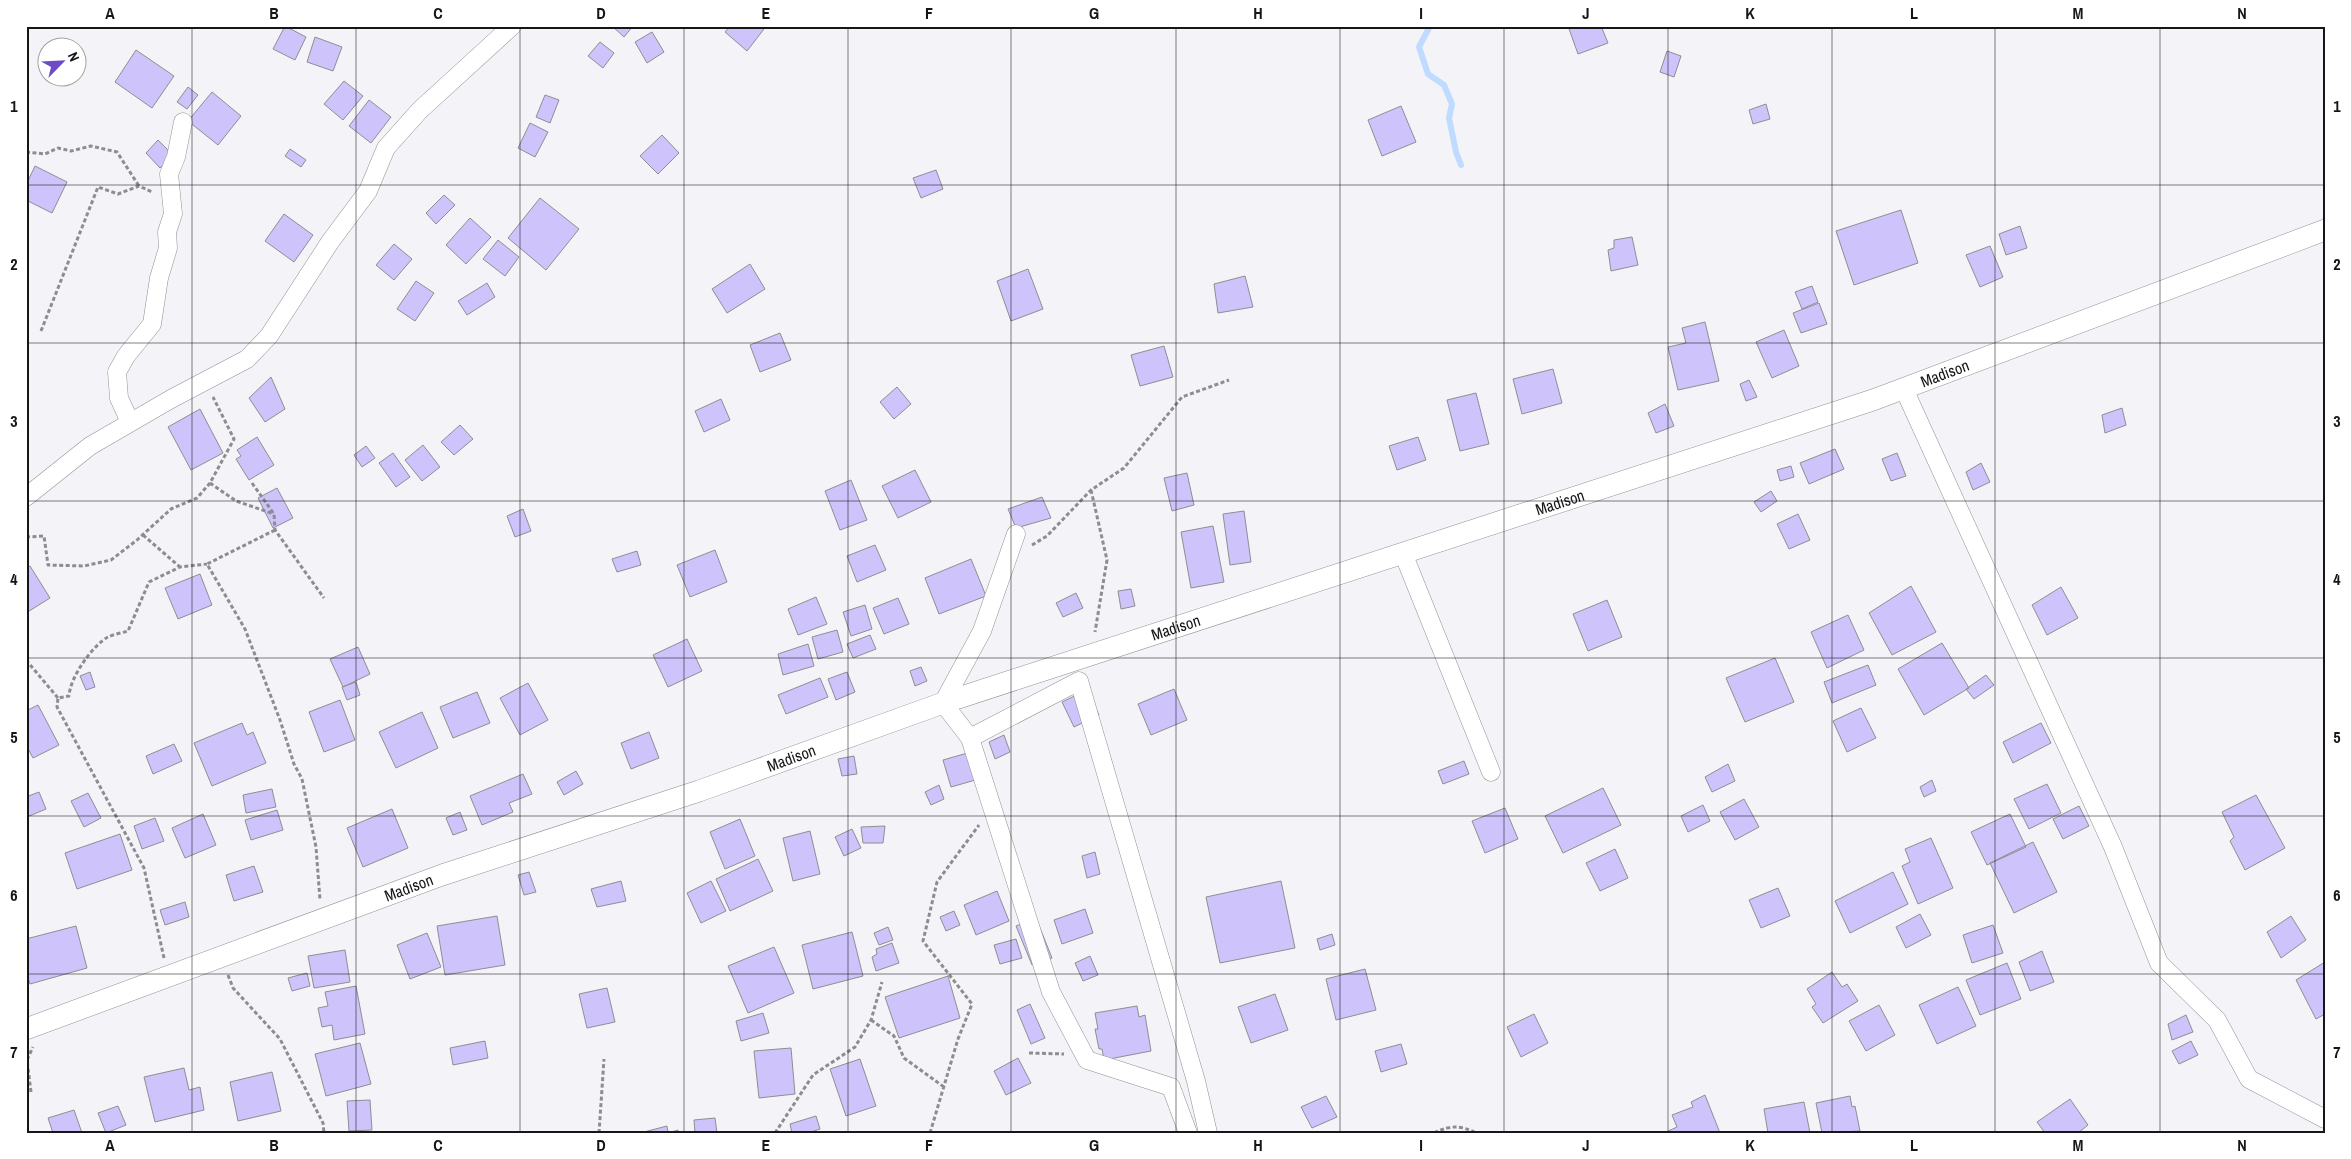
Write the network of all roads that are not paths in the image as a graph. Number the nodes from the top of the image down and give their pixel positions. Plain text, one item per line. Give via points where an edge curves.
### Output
1 (512, 26) edge
2 (182, 122) dead end
3 (2325, 230) edge
4 (1904, 389) junction
5 (130, 422) junction
6 (26, 497) edge
7 (1016, 534) dead end
8 (1404, 553) junction
9 (943, 703) junction
10 (970, 738) junction
11 (1491, 772) dead end
12 (36, 1026) edge
13 (2325, 1119) edge
14 (1188, 1133) edge
15 (1208, 1133) edge

1 - 5 street via 420,110 386,148 368,191 330,242 269,336 247,359
2 - 5 street via 176,157 169,174 173,214 167,232 168,248 159,278 152,324 117,372 119,398
3 - 4 street, Madison
4 - 8 street, Madison
4 - 13 street via 2113,847 2159,963 2217,1020 2249,1079
5 - 6 street via 90,446
7 - 9 street via 982,631
8 - 9 street, Madison
8 - 11 street
9 - 10 street
9 - 12 street, Madison via 699,791 442,875
10 - 14 street via 1050,992 1087,1060 1171,1087
10 - 15 street via 1080,681 1196,1081

